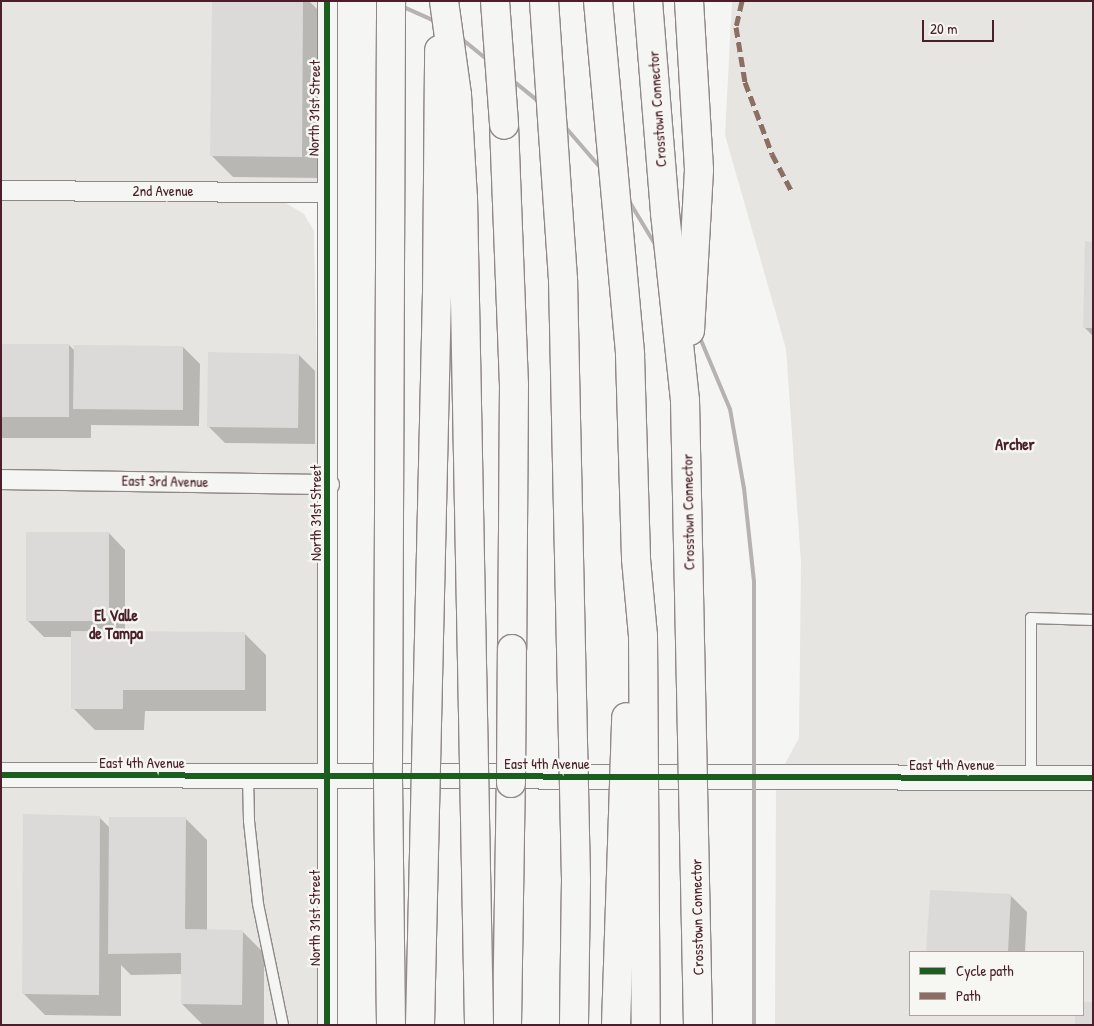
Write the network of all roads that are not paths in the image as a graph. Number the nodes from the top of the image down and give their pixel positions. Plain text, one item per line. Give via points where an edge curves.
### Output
1 (327, 1) edge
2 (391, 1) edge
3 (443, 1) edge
4 (495, 1) edge
5 (544, 1) edge
6 (598, 1) edge
7 (648, 1) edge
8 (688, 1) edge
9 (1, 190) edge
10 (325, 192) junction
11 (686, 400) junction
12 (1, 478) edge
13 (329, 484) junction
14 (636, 559) junction
15 (1093, 620) edge
16 (1, 775) edge
17 (248, 776) junction
18 (328, 776) junction
19 (1032, 777) junction
20 (1093, 778) edge
21 (283, 1025) edge
22 (327, 1025) edge
23 (391, 1025) edge
24 (420, 1025) edge
25 (479, 1025) edge
26 (507, 1025) edge
27 (574, 1025) edge
28 (616, 1025) edge
29 (646, 1025) edge
30 (698, 1025) edge

1 - 10 street, North 31st Street
2 - 23 highway, bridge via 388,745
3 - 24 highway, bridge via 436,89 437,294
3 - 25 highway, bridge via 457,96 463,198
4 - 26 highway, bridge via 514,385
5 - 27 highway, bridge via 563,279 576,851
6 - 14 highway, bridge via 630,355
7 - 11 highway, Crosstown Connector, bridge via 665,213
8 - 11 highway, bridge via 699,170
9 - 10 street, 2nd Avenue
10 - 13 street, North 31st Street
11 - 30 highway, Crosstown Connector, bridge
12 - 13 street, East 3rd Avenue
13 - 18 street, North 31st Street
14 - 28 highway, bridge via 628,636
14 - 29 highway, bridge via 643,636
15 - 19 lane via 1032,618
16 - 17 street, East 4th Avenue
17 - 18 street, East 4th Avenue
17 - 21 lane via 249,821 258,904
18 - 19 street, East 4th Avenue
18 - 22 street, North 31st Street
19 - 20 street, East 4th Avenue

